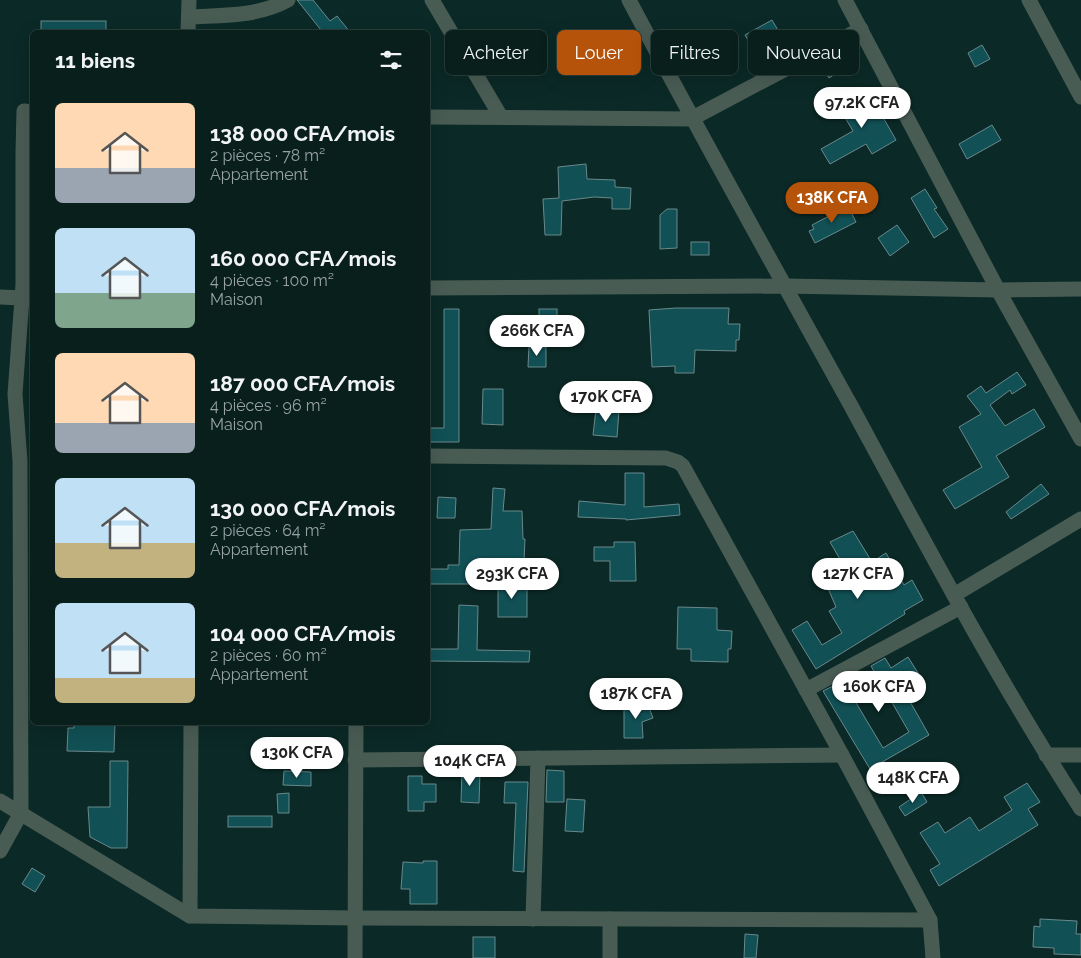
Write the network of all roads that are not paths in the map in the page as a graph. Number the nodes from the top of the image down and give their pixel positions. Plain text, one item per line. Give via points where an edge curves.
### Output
1 (189, 0) edge
2 (288, 0) edge
3 (432, 0) edge
4 (629, 0) edge
5 (845, 0) edge
6 (1029, 0) edge
7 (188, 17) junction
8 (861, 29) junction
9 (188, 30) edge
10 (1081, 96) edge
11 (30, 112) edge
12 (430, 117) edge
13 (501, 117) junction
14 (691, 119) junction
15 (786, 286) junction
16 (430, 288) edge
17 (26, 289) edge
18 (1081, 289) edge
19 (998, 290) junction
20 (0, 297) edge
21 (1081, 439) edge
22 (430, 456) edge
23 (26, 461) edge
24 (1081, 519) edge
25 (957, 601) junction
26 (806, 690) junction
27 (190, 725) edge
28 (356, 725) edge
29 (842, 755) junction
30 (1046, 755) junction
31 (1081, 755) edge
32 (538, 758) junction
33 (355, 760) junction
34 (0, 801) edge
35 (1081, 809) edge
36 (21, 813) junction
37 (0, 851) edge
38 (190, 916) junction
39 (355, 918) junction
40 (533, 919) junction
41 (610, 919) junction
42 (930, 920) junction
43 (355, 958) edge
44 (610, 958) edge
45 (933, 958) edge

1 - 7 street
2 - 7 street via 252,14
3 - 13 street
4 - 14 street
5 - 8 street
6 - 10 street
7 - 9 street
8 - 14 street
8 - 19 street
11 - 17 street via 24,112 22,199
12 - 13 street
13 - 14 street
14 - 15 street
15 - 16 street
15 - 19 street
15 - 25 street
17 - 20 street
17 - 23 street via 15,394
18 - 19 street
19 - 21 street
22 - 26 street via 666,458 678,462
23 - 36 street
24 - 25 street
25 - 26 street
25 - 30 street
26 - 29 street
27 - 38 street
28 - 33 street
29 - 32 street
29 - 42 street
30 - 31 street
30 - 35 street
32 - 33 street
32 - 40 street
33 - 39 street
34 - 36 street
36 - 37 street
36 - 38 street
38 - 39 street
39 - 40 street
39 - 43 street
40 - 41 street
41 - 42 street
41 - 44 street
42 - 45 street

